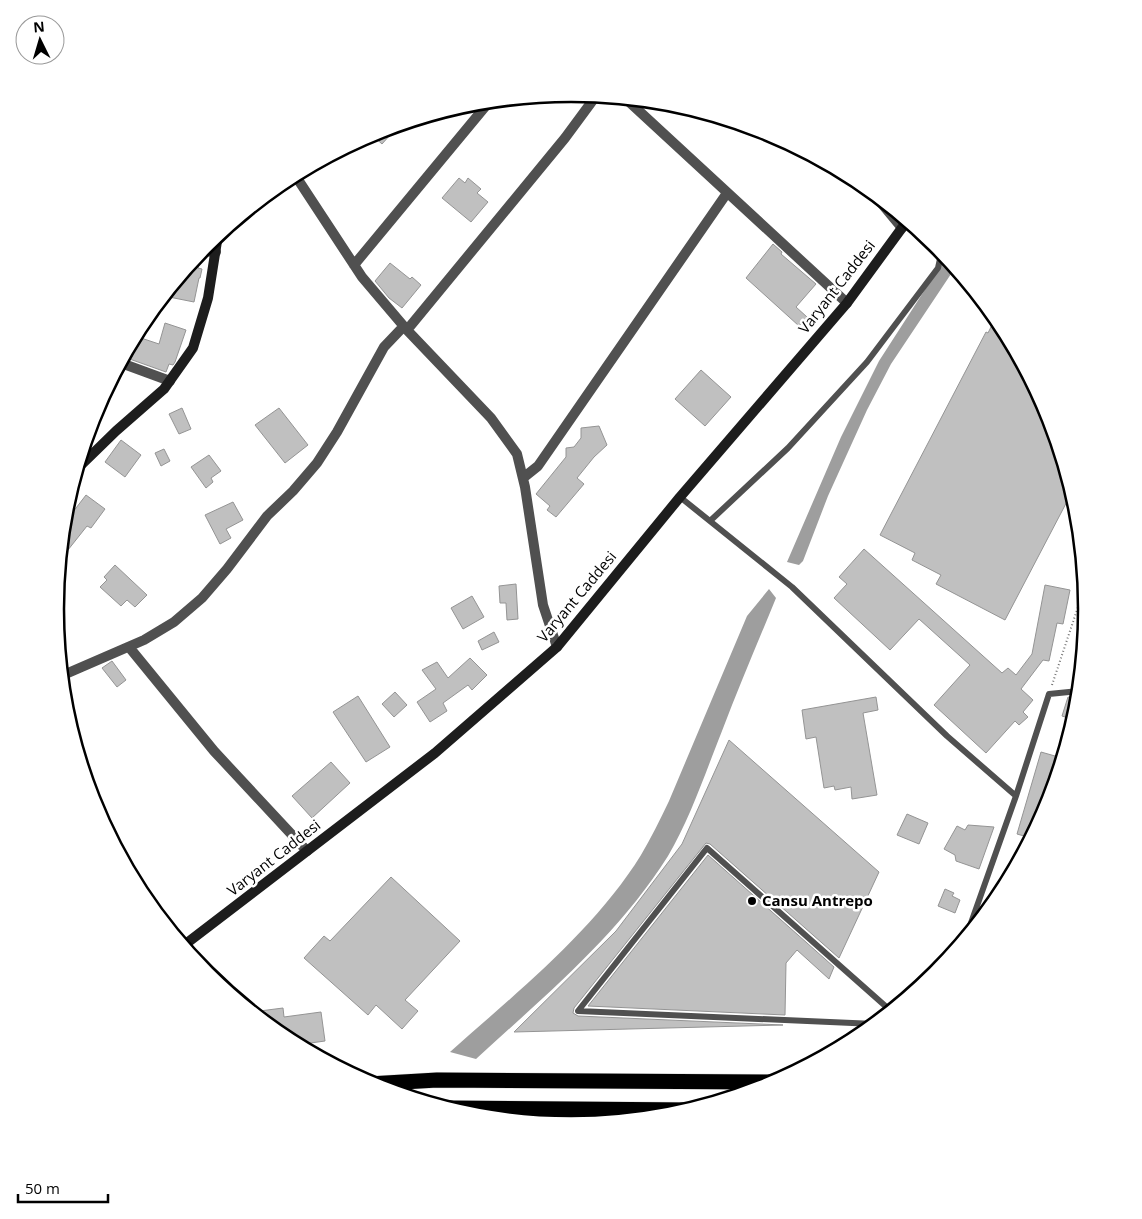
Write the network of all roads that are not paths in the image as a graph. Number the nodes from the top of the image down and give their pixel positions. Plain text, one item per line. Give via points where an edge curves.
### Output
1 (591, 103) edge
2 (634, 107) edge
3 (483, 110) edge
4 (299, 181) edge
5 (727, 193) junction
6 (904, 227) edge
7 (217, 247) edge
8 (211, 252) edge
9 (216, 252) junction
10 (939, 261) edge
11 (354, 265) junction
12 (847, 303) junction
13 (406, 328) junction
14 (127, 365) edge
15 (170, 381) junction
16 (87, 459) edge
17 (523, 478) junction
18 (680, 497) junction
19 (710, 521) junction
20 (128, 647) junction
21 (557, 647) junction
22 (68, 673) edge
23 (1072, 692) edge
24 (1016, 796) junction
25 (307, 851) junction
26 (973, 919) edge
27 (188, 942) edge
28 (886, 1007) edge
29 (864, 1024) edge
30 (755, 1082) edge
31 (389, 1083) edge
32 (480, 1108) edge
33 (652, 1110) edge

1 - 13 street
2 - 5 street
3 - 11 street
4 - 11 street
5 - 12 street
5 - 17 street via 538,466
6 - 12 street, Varyant Caddesi
7 - 9 street
8 - 9 street
9 - 15 street via 199,334
10 - 19 lane via 938,268 867,362 788,448
11 - 13 street
12 - 18 street, Varyant Caddesi
13 - 17 street via 491,418 517,454
13 - 20 street via 384,347 317,463 267,516 215,584 174,622
14 - 15 street
15 - 16 street
17 - 21 street via 543,605
18 - 19 lane
18 - 21 street, Varyant Caddesi
19 - 24 lane via 792,587 947,736
20 - 22 street
20 - 25 street via 214,751
21 - 25 street, Varyant Caddesi via 435,753
23 - 24 lane via 1049,694
24 - 26 lane
25 - 27 street, Varyant Caddesi
28 - 29 lane via 707,848 578,1012
30 - 31 highway via 438,1080
32 - 33 highway

